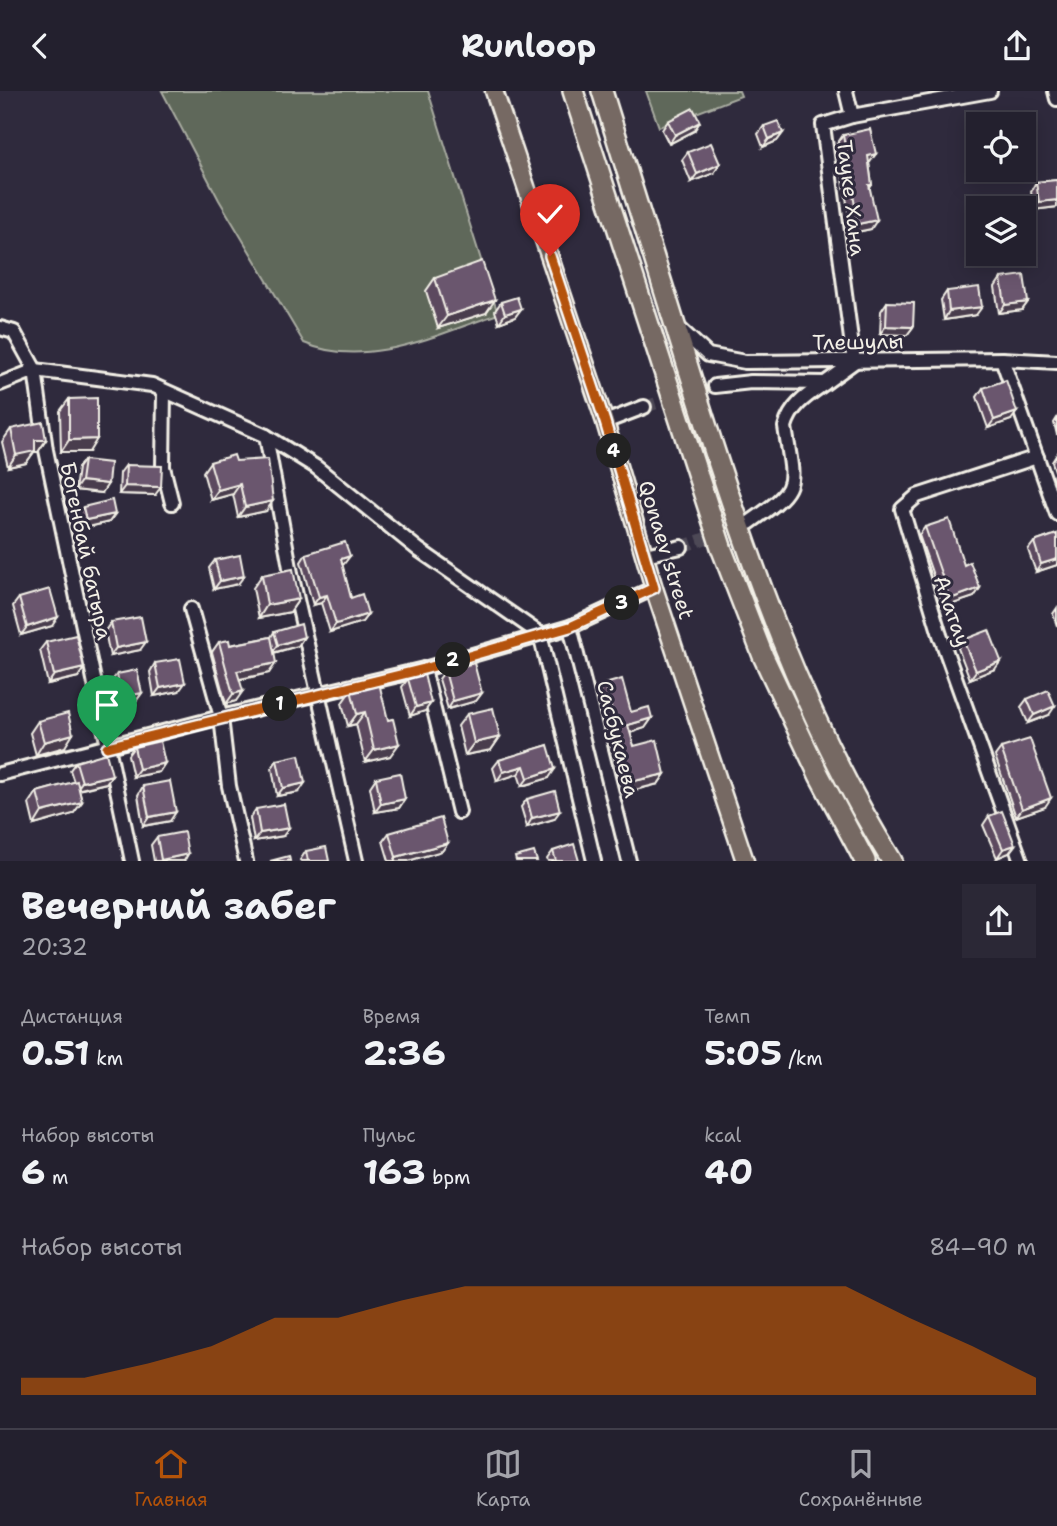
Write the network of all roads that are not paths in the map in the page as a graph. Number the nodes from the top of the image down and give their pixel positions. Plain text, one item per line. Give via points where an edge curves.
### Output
1 (494, 91) edge
2 (573, 91) edge
3 (602, 91) edge
4 (846, 91) edge
5 (990, 91) edge
6 (1055, 91) edge
7 (1057, 99) edge
8 (852, 116) junction
9 (674, 323) junction
10 (0, 327) edge
11 (1002, 359) junction
12 (854, 362) junction
13 (1057, 362) edge
14 (35, 370) junction
15 (825, 383) junction
16 (0, 384) edge
17 (715, 386) tunnel mouth
18 (164, 391) junction
19 (644, 407) tunnel mouth
20 (605, 422) junction
21 (266, 436) junction
22 (1037, 457) junction
23 (172, 503) dead end
24 (1057, 514) edge
25 (749, 523) tunnel mouth
26 (681, 547) tunnel mouth
27 (645, 555) junction
28 (654, 588) junction
29 (191, 609) dead end
30 (570, 627) junction
31 (540, 634) junction
32 (424, 669) junction
33 (319, 695) junction
34 (221, 717) junction
35 (107, 747) junction
36 (0, 774) edge
37 (459, 812) dead end
38 (132, 861) edge
39 (246, 861) edge
40 (356, 861) edge
41 (594, 861) edge
42 (629, 861) edge
43 (745, 861) edge
44 (865, 861) edge
45 (892, 861) edge
46 (1021, 861) edge

1 - 20 main road, Qonaev street
2 - 44 highway via 722,550 763,656
3 - 9 highway
4 - 8 street, Тауке Хана
5 - 8 street, Тауке Хана
6 - 7 street
8 - 12 street, Тауке Хана via 823,125
9 - 12 street, Тлешулы via 708,355 745,362
9 - 45 highway via 743,542 784,647
10 - 14 street via 14,332
11 - 12 street, Тлешулы
11 - 13 street, Тлешулы
11 - 22 street
12 - 15 street
14 - 16 street
14 - 18 street
14 - 35 street, Богенбай батыра via 46,450
15 - 17 street
15 - 25 street via 800,401 787,418 793,480 789,492
18 - 21 street
18 - 23 street via 163,467
19 - 20 street
20 - 27 main road, Qonaev street
21 - 31 street via 316,467 419,551
21 - 33 street
22 - 24 street
22 - 46 street, Алатау via 917,496 902,509 940,635
26 - 27 street
27 - 28 main road, Qonaev street
28 - 30 street
28 - 43 main road, Qonaev street
29 - 34 street
30 - 31 street
30 - 42 street, Сасбукаева
31 - 32 street
31 - 41 street
32 - 33 street
32 - 37 street
33 - 34 street
33 - 40 street
34 - 35 street
34 - 39 street via 229,786
35 - 36 street
35 - 38 street, Богенбай батыра

